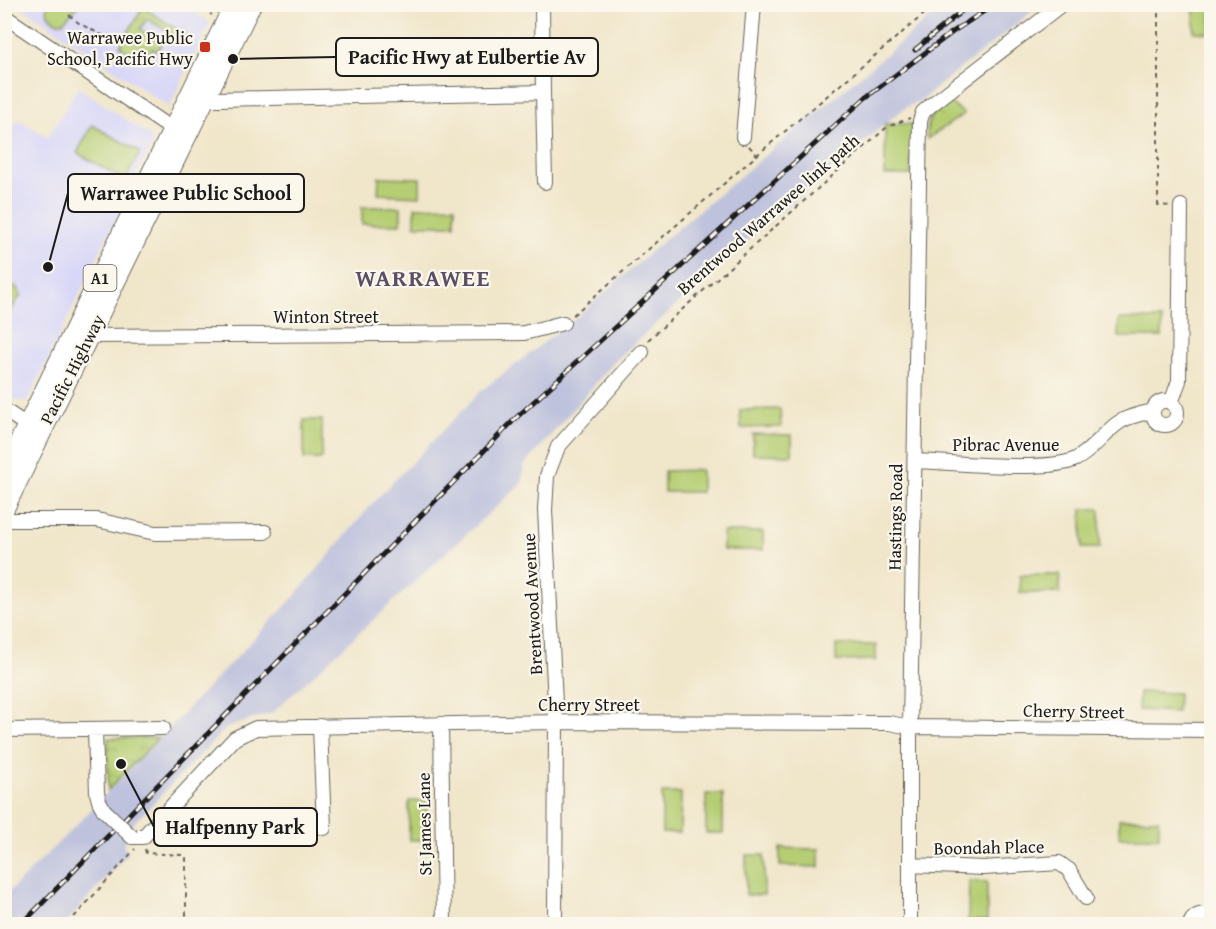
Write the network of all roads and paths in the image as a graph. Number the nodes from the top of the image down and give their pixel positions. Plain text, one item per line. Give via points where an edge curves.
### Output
1 (195, 4) edge
2 (235, 4) edge
3 (251, 4) edge
4 (542, 4) edge
5 (754, 4) edge
6 (936, 4) edge
7 (1062, 4) edge
8 (1158, 4) edge
9 (69, 15) dead end
10 (4, 16) edge
11 (216, 18) dead end
12 (120, 44) dead end
13 (543, 92) junction
14 (198, 95) junction
15 (923, 112) junction
16 (173, 130) junction
17 (742, 137) dead end
18 (545, 182) dead end
19 (1181, 206) joint
20 (563, 323) joint
21 (88, 336) junction
22 (642, 352) joint
23 (1171, 403) junction
24 (4, 410) edge
25 (1153, 411) junction
26 (28, 426) junction
27 (915, 461) junction
28 (4, 474) edge
29 (4, 508) edge
30 (4, 516) edge
31 (265, 532) dead end
32 (556, 722) junction
33 (441, 724) junction
34 (320, 726) junction
35 (910, 727) junction
36 (163, 728) dead end
37 (4, 730) edge
38 (95, 730) junction
39 (1212, 730) edge
40 (324, 828) dead end
41 (138, 837) junction
42 (910, 865) junction
43 (1086, 898) dead end
44 (1212, 913) edge
45 (68, 924) edge
46 (186, 924) edge
47 (444, 924) edge
48 (555, 924) edge
49 (910, 924) edge
50 (1190, 924) edge

1 - 11 path
2 - 14 highway, Pacific Highway / A1
3 - 14 highway, Pacific Highway / A1
4 - 13 street
5 - 17 street
6 - 20 path
7 - 15 street
8 - 19 path via 1158,205
9 - 12 path
10 - 16 street
13 - 14 street
13 - 18 street
14 - 16 highway, Pacific Highway / A1
14 - 21 highway, Pacific Highway / A1
15 - 22 path, Brentwood Warrawee link path via 887,127 649,338
15 - 27 street, Hastings Road via 919,132
16 - 26 highway, Pacific Highway / A1
19 - 23 street via 1179,381
20 - 21 street, Winton Street via 524,333
21 - 29 highway, Pacific Highway / A1
22 - 32 street, Brentwood Avenue via 558,447 546,476
23 - 25 street via 1160,402
23 - 25 street via 1176,410 1175,428 1158,423
24 - 26 street
25 - 27 street, Pibrac Avenue via 1118,423 1093,448 1063,464
26 - 28 highway, Pacific Highway / A1
27 - 35 street, Hastings Road
30 - 31 street via 11,520 97,520 155,533
32 - 33 street, Cherry Street
32 - 35 street, Cherry Street via 889,723
32 - 48 street, Brentwood Avenue
33 - 34 street, Cherry Street
33 - 47 street, St James Lane
34 - 40 street
34 - 41 street, Cherry Street via 256,728 235,738
35 - 39 street, Cherry Street
35 - 42 street, Hastings Road
36 - 38 street
37 - 38 street
38 - 41 street, bridge via 99,801 104,810
41 - 45 path via 131,854
41 - 46 path via 146,853 181,854 186,858
42 - 43 street, Boondah Place via 984,868 1059,863 1069,870
42 - 49 street, Hastings Road
44 - 50 street via 1200,914

